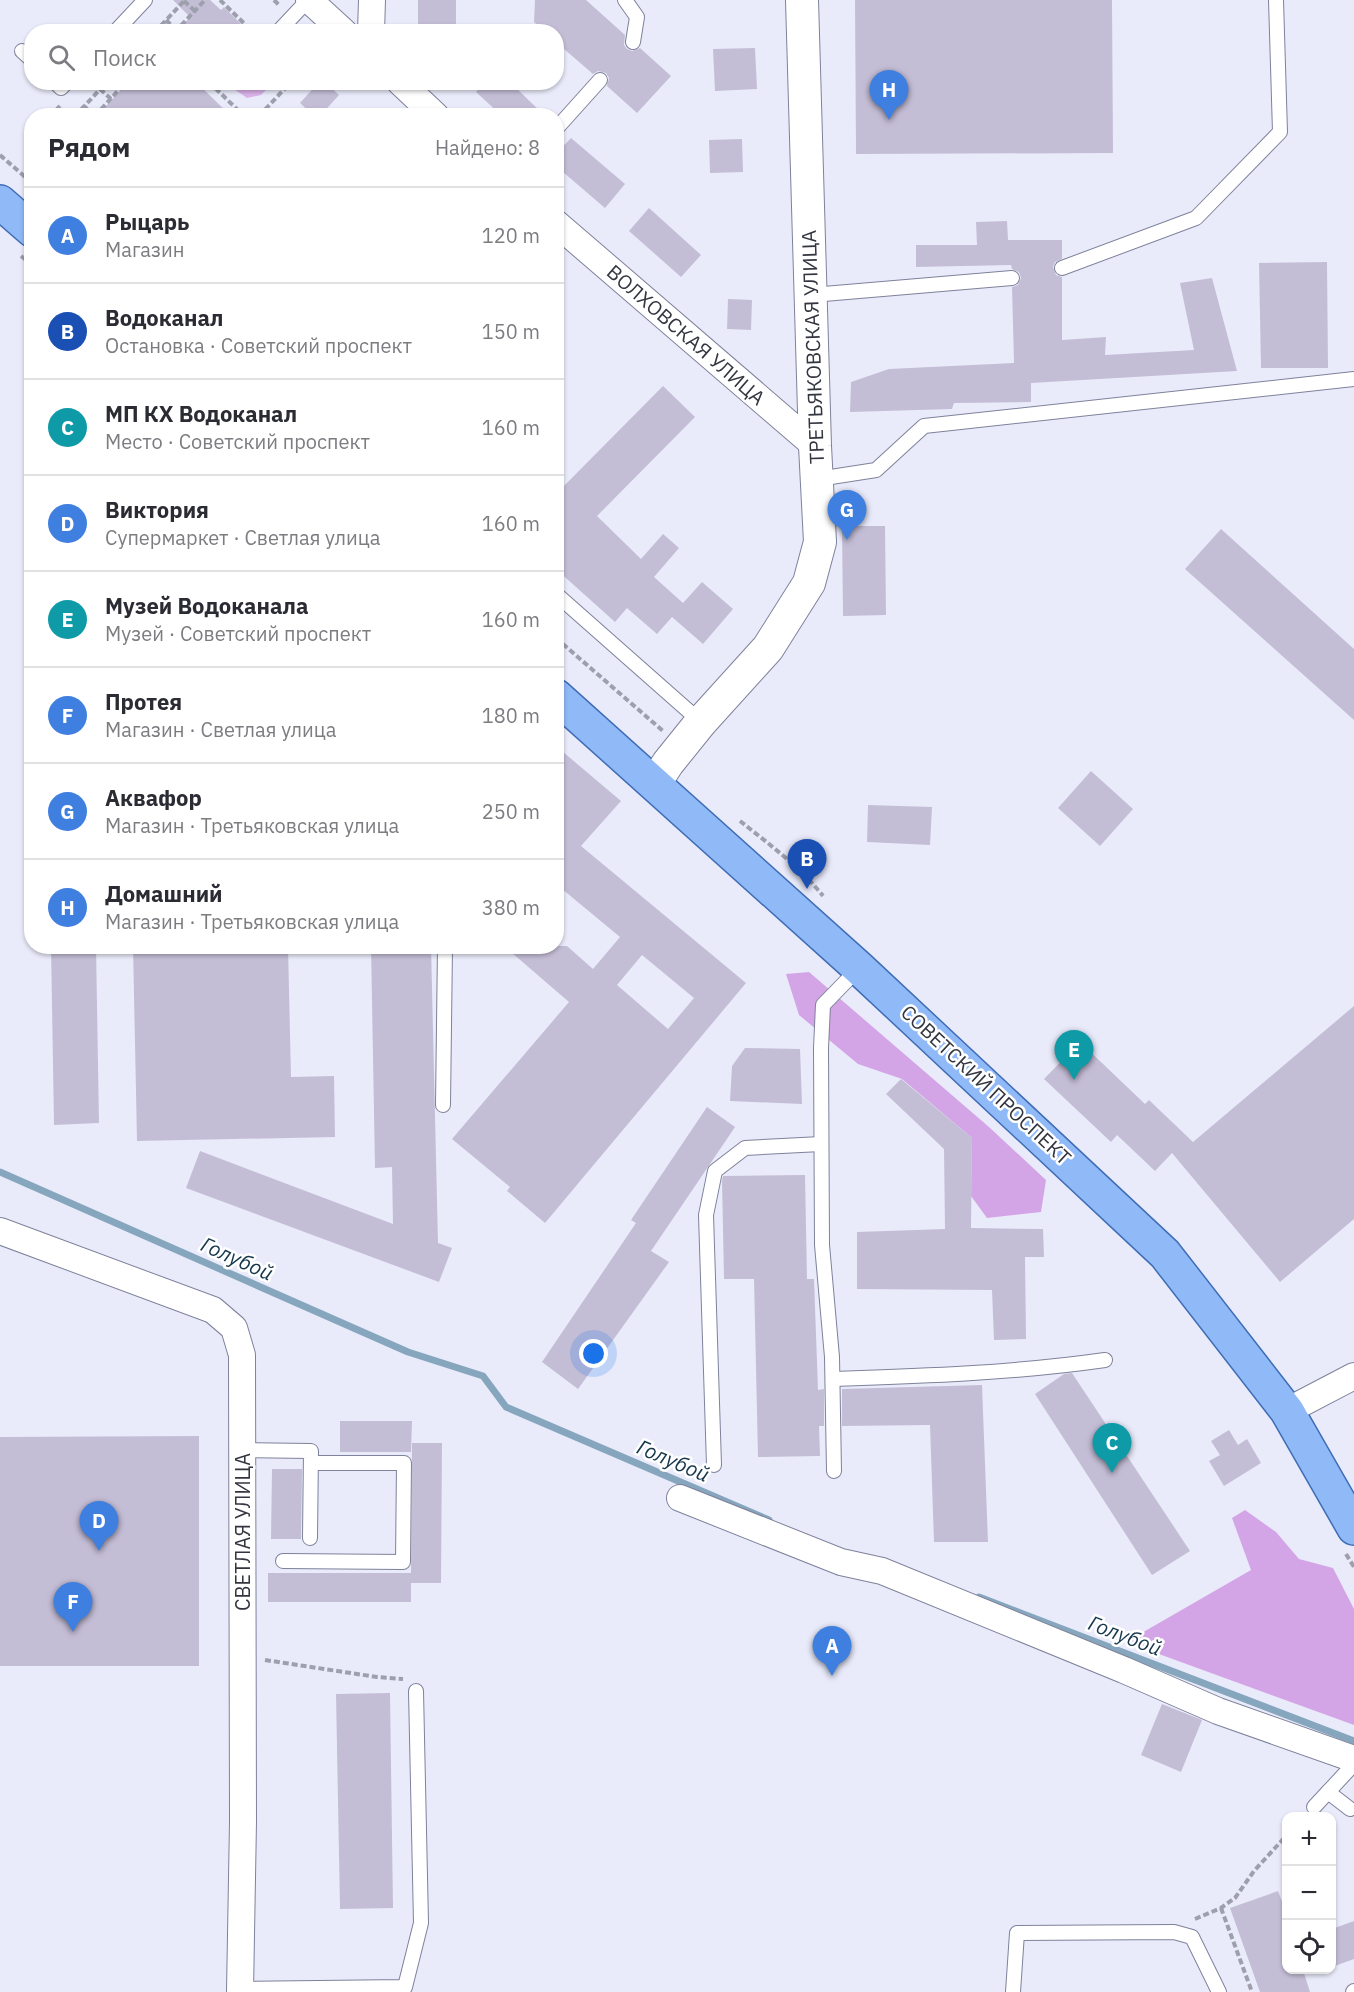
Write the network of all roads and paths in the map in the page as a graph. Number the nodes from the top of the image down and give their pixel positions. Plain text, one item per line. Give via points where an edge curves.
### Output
1 (145, 0) edge
2 (185, 0) edge
3 (205, 0) edge
4 (220, 0) edge
5 (308, 0) edge
6 (372, 0) edge
7 (625, 0) edge
8 (802, 0) edge
9 (1276, 0) edge
10 (195, 11) junction
11 (166, 20) junction
12 (122, 24) edge
13 (162, 24) edge
14 (169, 24) edge
15 (182, 24) edge
16 (242, 24) edge
17 (286, 24) edge
18 (335, 24) edge
19 (371, 24) edge
20 (633, 42) dead end
21 (600, 80) dead end
22 (99, 90) edge
23 (101, 90) edge
24 (119, 90) edge
25 (218, 90) edge
26 (283, 90) edge
27 (408, 90) edge
28 (111, 99) junction
29 (84, 106) edge
30 (102, 108) edge
31 (236, 108) edge
32 (267, 108) edge
33 (428, 108) edge
34 (564, 120) edge
35 (0, 156) edge
36 (24, 176) edge
37 (564, 230) edge
38 (1062, 268) dead end
39 (1012, 278) dead end
40 (812, 296) junction
41 (1354, 379) edge
42 (815, 446) junction
43 (818, 479) junction
44 (564, 601) edge
45 (564, 703) edge
46 (701, 722) junction
47 (655, 783) junction
48 (445, 954) edge
49 (859, 968) junction
50 (442, 1106) dead end
51 (821, 1144) junction
52 (0, 1231) edge
53 (1105, 1360) dead end
54 (1354, 1376) edge
55 (833, 1379) junction
56 (1287, 1410) junction
57 (243, 1450) junction
58 (311, 1463) junction
59 (714, 1465) dead end
60 (834, 1471) dead end
61 (680, 1498) dead end
62 (310, 1538) dead end
63 (1348, 1538) edge
64 (283, 1561) dead end
65 (1354, 1567) edge
66 (282, 1661) dead end
67 (405, 1679) dead end
68 (416, 1691) dead end
69 (1354, 1759) edge
70 (1354, 1764) edge
71 (1328, 1792) junction
72 (1314, 1807) dead end
73 (1350, 1809) dead end
74 (1282, 1841) edge
75 (1221, 1908) junction
76 (1184, 1935) junction
77 (409, 1989) edge
78 (240, 1990) edge
79 (1013, 1992) edge
80 (1219, 1992) edge
81 (1252, 1992) edge

1 - 12 lane
2 - 10 path
2 - 11 path
3 - 10 path
4 - 16 path
5 - 17 lane
5 - 18 street
6 - 19 street
7 - 20 lane via 637,17
8 - 40 street, ТРЕТЬЯКОВСКАЯ УЛИЦА
9 - 38 lane via 1280,132 1196,218
10 - 15 path
11 - 13 path
11 - 14 path
21 - 34 lane
22 - 29 path
23 - 28 path
24 - 28 path
25 - 31 path
26 - 32 path
27 - 33 street
28 - 30 path
35 - 36 path
37 - 42 street, ВОЛХОВСКАЯ УЛИЦА
39 - 40 lane
40 - 42 street, ТРЕТЬЯКОВСКАЯ УЛИЦА
41 - 43 lane via 924,426 876,470
42 - 43 street, ТРЕТЬЯКОВСКАЯ УЛИЦА
43 - 46 street, ТРЕТЬЯКОВСКАЯ УЛИЦА via 820,542 809,583 768,648
44 - 46 lane
45 - 47 main road, СОВЕТСКИЙ ПРОСПЕКТ
46 - 47 street, ТРЕТЬЯКОВСКАЯ УЛИЦА
47 - 49 main road, СОВЕТСКИЙ ПРОСПЕКТ
48 - 50 lane
49 - 51 lane via 823,1005
49 - 56 main road, СОВЕТСКИЙ ПРОСПЕКТ via 1165,1254
51 - 55 lane via 822,1245
51 - 59 lane via 745,1148 715,1171 706,1215
52 - 57 street, СВЕТЛАЯ УЛИЦА via 213,1310 234,1328 242,1355
53 - 55 lane via 973,1374
54 - 56 street
55 - 60 lane
56 - 63 main road, СОВЕТСКИЙ ПРОСПЕКТ
57 - 58 lane via 311,1451
57 - 78 street, СВЕТЛАЯ УЛИЦА
58 - 62 lane
58 - 64 lane via 404,1463 403,1562
61 - 69 street via 841,1562 882,1571 1218,1711
63 - 65 path
66 - 67 path
68 - 77 lane via 421,1923
70 - 71 lane
71 - 72 lane
71 - 73 lane
74 - 75 path via 1235,1898
75 - 76 path via 1195,1919
75 - 81 path
76 - 79 lane via 1017,1933
76 - 80 lane via 1192,1937
77 - 78 lane

